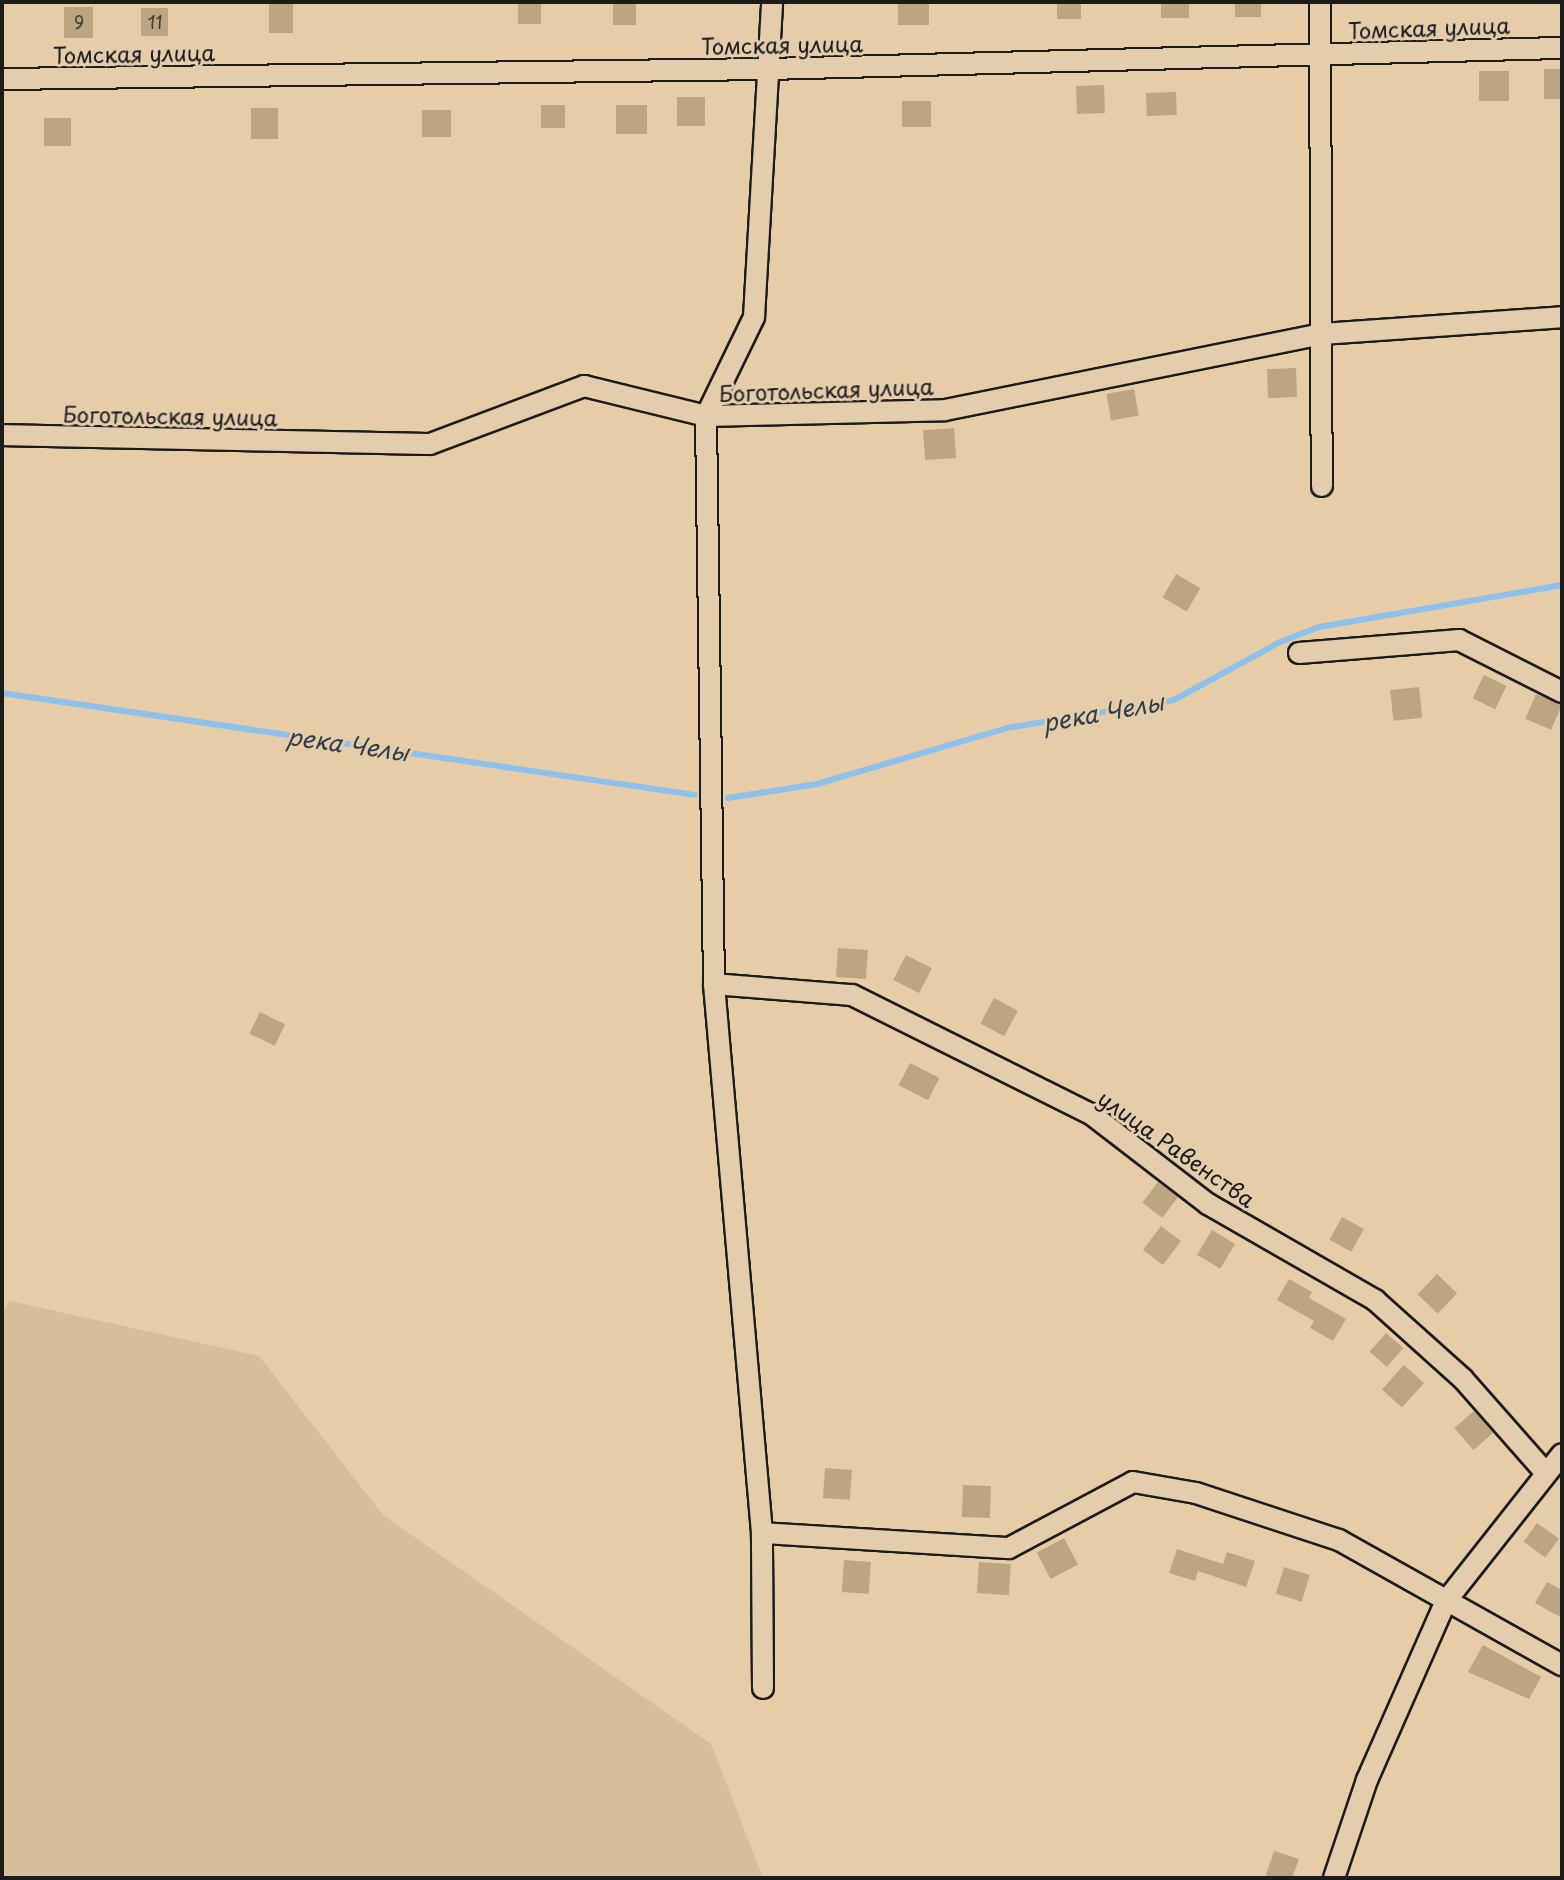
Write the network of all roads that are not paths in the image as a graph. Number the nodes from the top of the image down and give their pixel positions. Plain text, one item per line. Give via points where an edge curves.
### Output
1 (772, 2) edge
2 (1320, 2) edge
3 (1562, 48) edge
4 (1318, 54) junction
5 (768, 69) junction
6 (2, 79) edge
7 (1562, 317) edge
8 (1321, 334) junction
9 (706, 416) junction
10 (2, 435) edge
11 (1322, 486) dead end
12 (1299, 653) dead end
13 (1562, 692) edge
14 (714, 984) junction
15 (1562, 1454) edge
16 (1546, 1473) junction
17 (762, 1533) junction
18 (1446, 1601) junction
19 (1562, 1665) edge
20 (763, 1688) dead end
21 (1334, 1878) edge

1 - 5 street
2 - 4 street
3 - 4 street, Томская улица
4 - 5 street, Томская улица
4 - 8 street
5 - 6 street, Томская улица
5 - 9 street via 754,317
7 - 8 street, Боготольская улица
8 - 9 street, Боготольская улица via 945,410
8 - 11 street
9 - 10 street, Боготольская улица via 584,386 430,444
9 - 14 street
12 - 13 street via 1459,640
14 - 16 street, улица Равенства via 852,995 1091,1114 1208,1204 1375,1300 1463,1379
14 - 17 street
15 - 16 street
16 - 18 street
17 - 18 street via 1009,1548 1133,1482 1196,1493 1339,1540
17 - 20 street
18 - 19 street
18 - 21 street via 1367,1780

